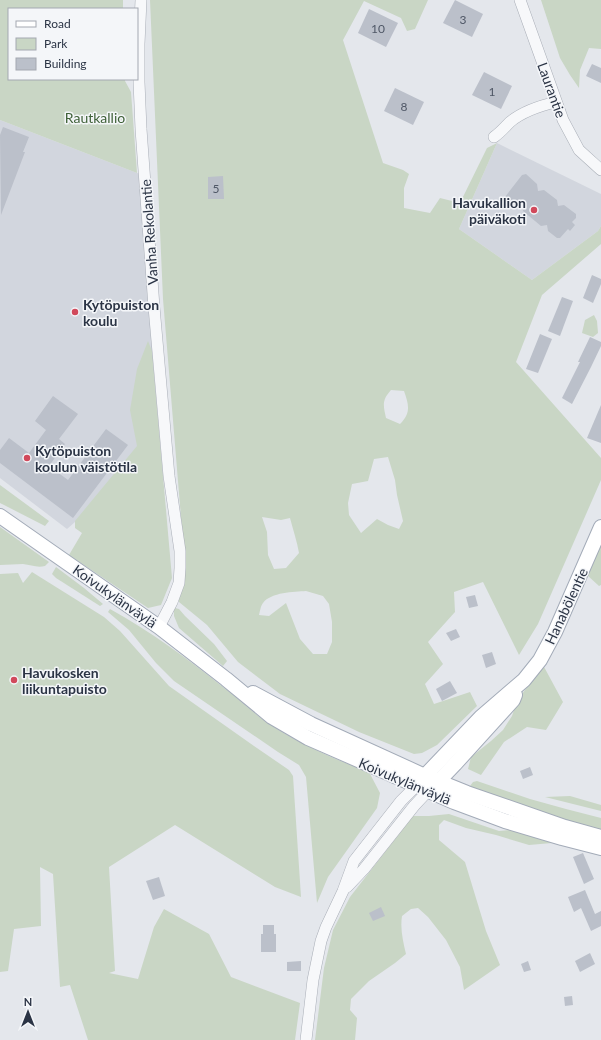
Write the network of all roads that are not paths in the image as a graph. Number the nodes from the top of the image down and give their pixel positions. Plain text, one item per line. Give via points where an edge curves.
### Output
1 (141, 0) edge
2 (520, 0) edge
3 (556, 102) junction
4 (494, 137) dead end
5 (601, 170) edge
6 (0, 516) edge
7 (601, 527) edge
8 (159, 627) junction
9 (427, 784) junction
10 (601, 837) edge
11 (601, 848) edge
12 (306, 1040) edge

1 - 8 street, Vanha Rekolantie via 141,129 169,476 180,550 179,583
2 - 3 street, Laurantie
3 - 4 street via 527,111
3 - 5 street, Laurantie via 579,150
6 - 8 main road, Koivukylänväylä
7 - 9 main road, Hanabölentie via 555,632 513,700 455,764
8 - 9 main road, Koivukylänväylä via 272,718 308,738
9 - 10 main road, Koivukylänväylä via 467,793
9 - 11 main road, Koivukylänväylä via 454,802 562,838
9 - 12 street via 414,806 343,892 326,927 313,980

